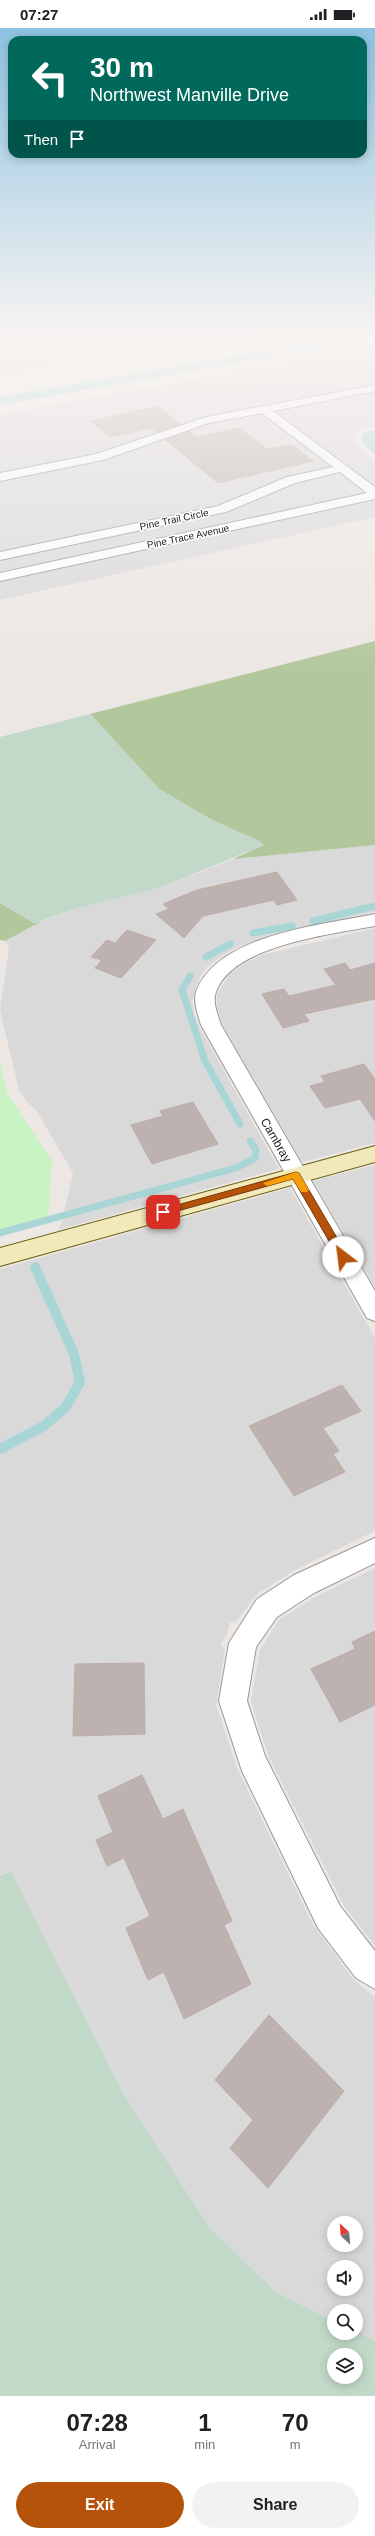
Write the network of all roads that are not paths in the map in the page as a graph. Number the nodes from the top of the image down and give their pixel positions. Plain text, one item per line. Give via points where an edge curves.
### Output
1 (124, 449) edge
2 (317, 449) edge
3 (343, 468) junction
4 (0, 476) edge
5 (375, 494) edge
6 (0, 556) edge
7 (0, 576) edge
8 (375, 920) edge
9 (375, 1154) edge
10 (296, 1175) junction
11 (0, 1257) edge
12 (375, 1312) edge
13 (375, 1550) edge
14 (375, 1973) edge

1 - 4 street via 99,457
2 - 3 street
3 - 5 street
3 - 6 street, Pine Trail Circle via 291,480 222,509
5 - 7 street, Pine Trace Avenue
8 - 10 street, Cambray via 279,942 240,955 219,970 206,993 210,1025
9 - 10 street
10 - 11 street
10 - 12 street, Cambray
13 - 14 street via 304,1584 267,1608 243,1642 233,1701 252,1761 329,1917 367,1967

